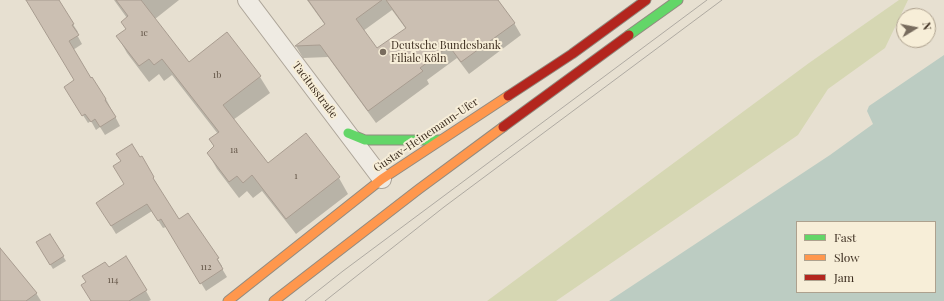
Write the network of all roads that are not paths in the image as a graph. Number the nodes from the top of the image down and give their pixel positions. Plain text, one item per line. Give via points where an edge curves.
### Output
1 (247, 0) edge
2 (646, 0) edge
3 (678, 0) edge
4 (348, 133) junction
5 (439, 140) junction
6 (382, 179) junction
7 (228, 301) edge
8 (274, 301) edge

1 - 4 street, Tacitusstraße
2 - 5 main road, Gustav-Heinemann-Ufer via 572,54
3 - 8 main road via 419,189
4 - 5 main road via 365,140
4 - 6 street, Tacitusstraße
5 - 6 main road, Gustav-Heinemann-Ufer
6 - 7 main road, Gustav-Heinemann-Ufer

